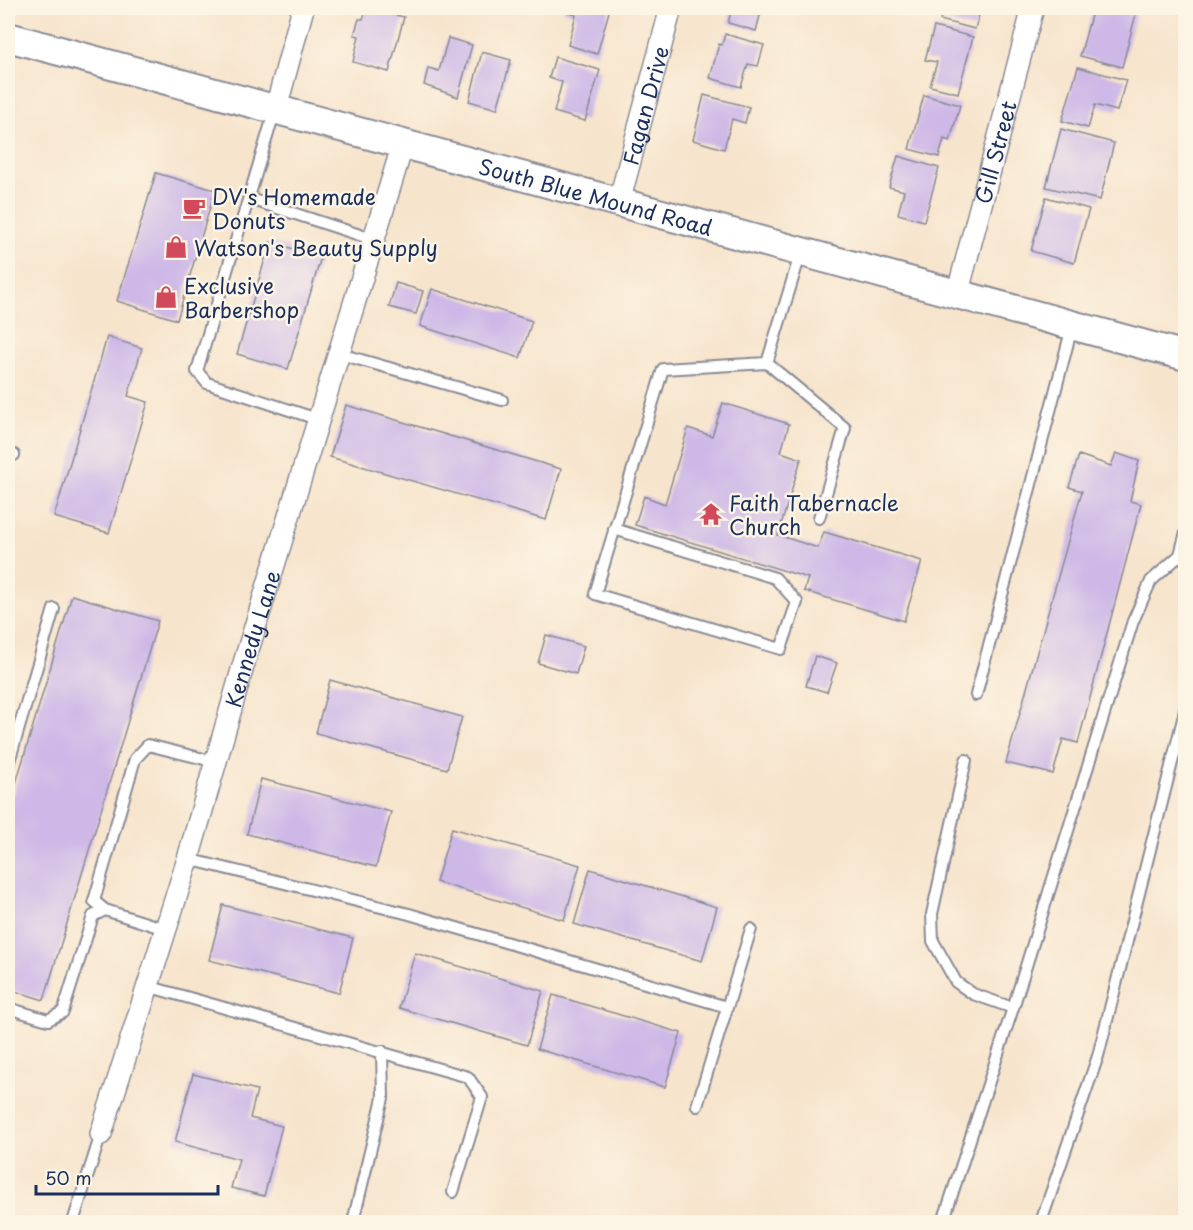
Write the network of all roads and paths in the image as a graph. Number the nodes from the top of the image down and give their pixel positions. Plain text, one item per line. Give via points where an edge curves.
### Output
1 (303, 8) edge
2 (671, 8) edge
3 (1033, 8) edge
4 (8, 37) edge
5 (276, 108) junction
6 (403, 144) junction
7 (250, 199) junction
8 (619, 202) junction
9 (375, 240) junction
10 (801, 252) junction
11 (957, 295) junction
12 (1072, 326) junction
13 (340, 354) junction
14 (1185, 356) edge
15 (767, 363) junction
16 (502, 400) dead end
17 (320, 420) junction
18 (819, 518) dead end
19 (614, 529) junction
20 (1185, 532) edge
21 (1183, 559) edge
22 (54, 609) dead end
23 (976, 695) dead end
24 (1185, 707) edge
25 (966, 760) dead end
26 (216, 762) junction
27 (8, 765) edge
28 (188, 859) junction
29 (105, 910) junction
30 (165, 929) junction
31 (751, 929) dead end
32 (147, 986) junction
33 (727, 1007) junction
34 (8, 1008) edge
35 (1013, 1008) junction
36 (382, 1050) junction
37 (697, 1106) dead end
38 (101, 1134) joint
39 (453, 1192) dead end
40 (73, 1222) edge
41 (353, 1222) edge
42 (943, 1222) edge
43 (1041, 1222) edge

1 - 5 street
2 - 8 street, Fagan Drive
3 - 11 street, Gill Street
4 - 5 main road, South Blue Mound Road
5 - 6 main road, South Blue Mound Road
5 - 7 lane
6 - 8 main road, South Blue Mound Road
6 - 9 street, Kennedy Lane
7 - 9 lane
7 - 17 lane via 196,371 207,383
8 - 10 main road, South Blue Mound Road
9 - 13 street, Kennedy Lane
10 - 11 main road, South Blue Mound Road
10 - 15 lane
11 - 12 main road, South Blue Mound Road
12 - 14 main road, South Blue Mound Road
12 - 23 lane
13 - 16 lane
13 - 17 street, Kennedy Lane
15 - 18 lane via 845,428
15 - 19 lane via 663,369
17 - 26 street, Kennedy Lane
19 - 19 lane via 595,594 780,649 797,602 776,578
20 - 21 lane
21 - 35 lane via 1151,581 1133,621
22 - 27 lane
24 - 43 lane via 1098,1056
25 - 35 lane via 932,914 933,940 956,982 973,994
26 - 28 street, Kennedy Lane
26 - 29 lane via 148,744 135,759 94,901
28 - 30 street, Kennedy Lane
28 - 33 lane via 409,914
29 - 30 lane
29 - 34 lane via 93,916 63,1012 48,1020
30 - 32 street, Kennedy Lane
31 - 33 lane
32 - 36 lane
32 - 38 street, Kennedy Lane
33 - 37 lane
35 - 42 lane
36 - 39 lane via 468,1077 482,1097
36 - 41 lane via 383,1098
38 - 40 lane

